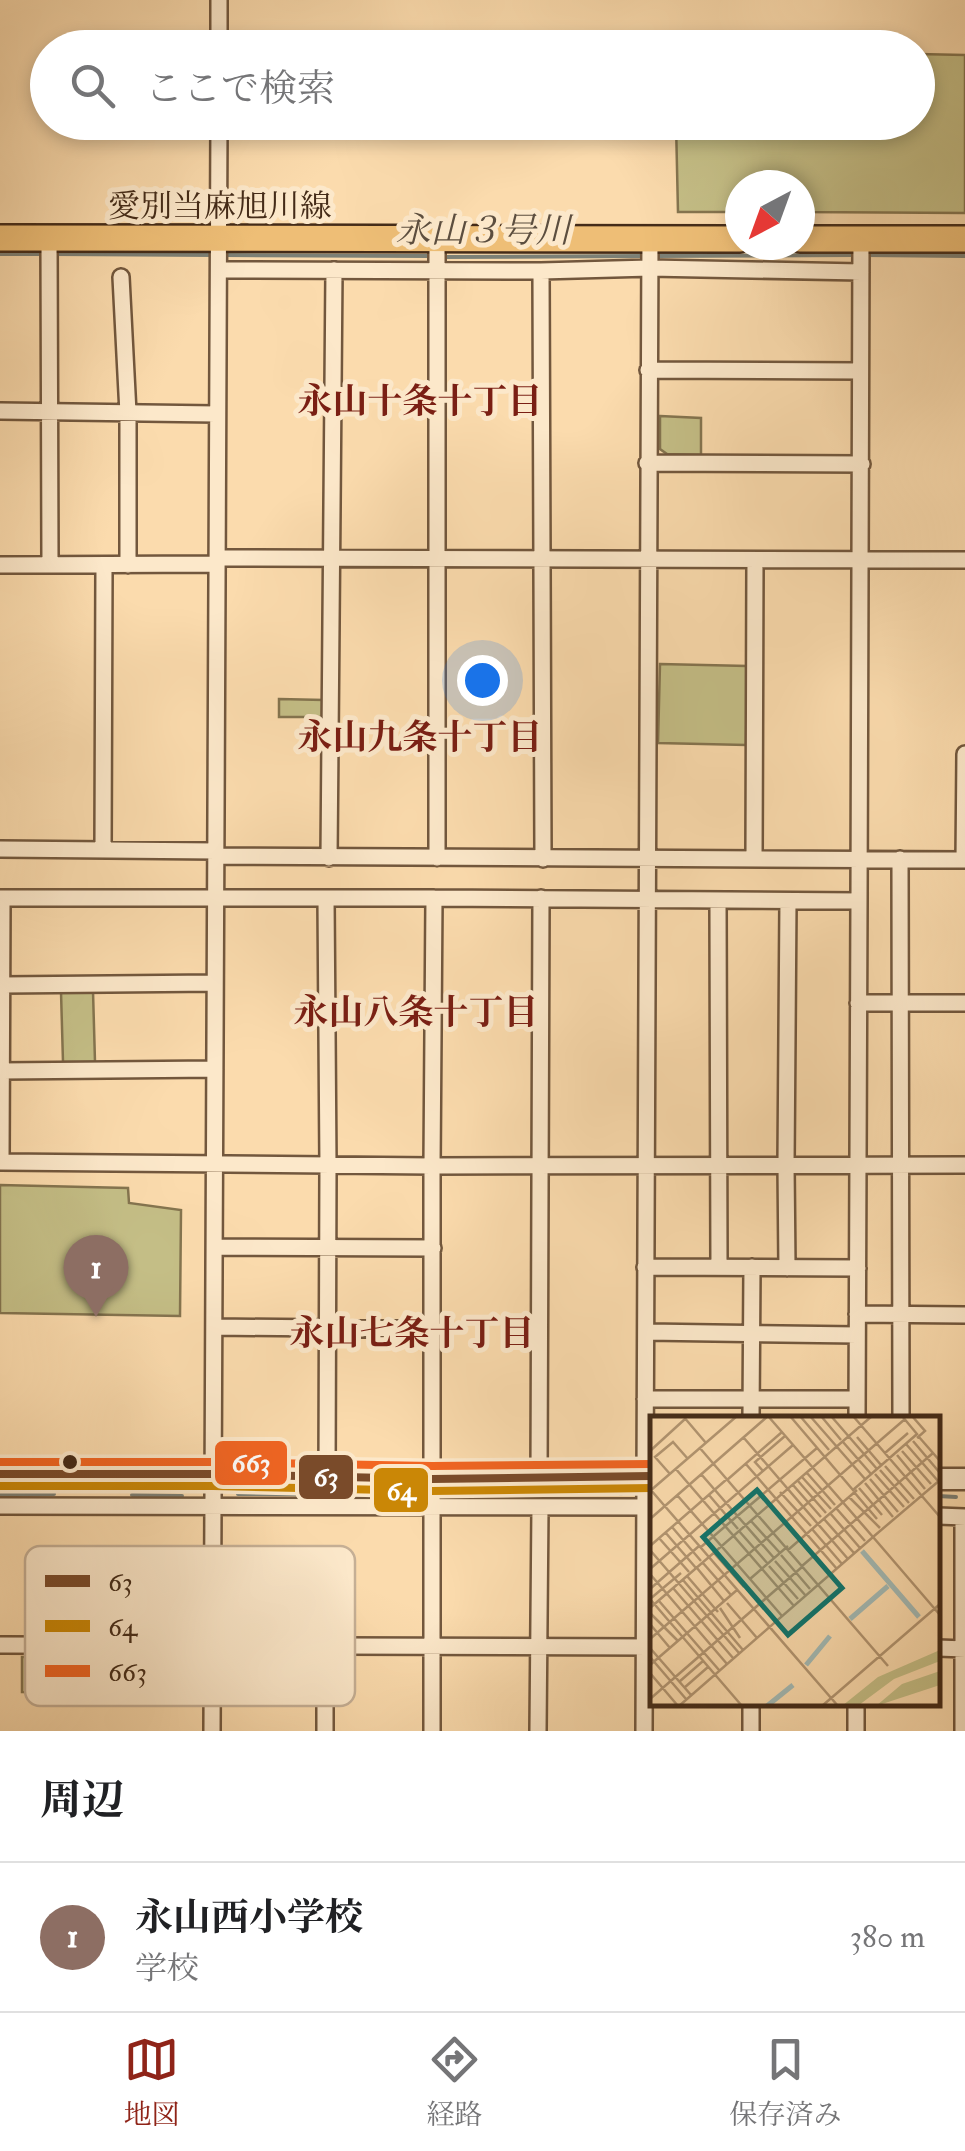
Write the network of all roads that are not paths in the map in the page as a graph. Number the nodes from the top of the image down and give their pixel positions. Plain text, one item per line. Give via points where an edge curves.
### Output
1 (219, 0) edge
2 (219, 30) edge
3 (218, 140) edge
4 (0, 238) edge
5 (218, 238) junction
6 (965, 239) edge
7 (725, 242) edge
8 (815, 243) edge
9 (49, 250) junction
10 (650, 254) junction
11 (437, 255) junction
12 (861, 255) junction
13 (219, 270) junction
14 (334, 270) junction
15 (540, 271) junction
16 (121, 277) dead end
17 (648, 370) junction
18 (860, 371) junction
19 (0, 411) edge
20 (49, 412) junction
21 (128, 412) junction
22 (216, 414) junction
23 (648, 463) junction
24 (862, 464) junction
25 (332, 558) junction
26 (435, 559) junction
27 (542, 559) junction
28 (648, 559) junction
29 (755, 560) junction
30 (860, 560) junction
31 (965, 560) edge
32 (217, 561) junction
33 (0, 565) edge
34 (50, 565) junction
35 (128, 565) junction
36 (104, 566) junction
37 (965, 754) edge
38 (0, 849) edge
39 (104, 850) junction
40 (216, 854) junction
41 (329, 858) junction
42 (436, 858) junction
43 (648, 858) junction
44 (860, 858) junction
45 (543, 859) junction
46 (754, 859) junction
47 (900, 859) junction
48 (964, 860) edge
49 (1, 898) edge
50 (216, 898) junction
51 (434, 898) junction
52 (541, 898) junction
53 (326, 899) junction
54 (647, 899) junction
55 (718, 900) junction
56 (788, 901) junction
57 (859, 901) junction
58 (215, 983) junction
59 (3, 984) junction
60 (900, 1002) junction
61 (858, 1003) junction
62 (965, 1004) edge
63 (215, 1069) junction
64 (2, 1071) edge
65 (0, 1162) edge
66 (216, 1164) junction
67 (541, 1164) junction
68 (328, 1165) junction
69 (717, 1165) junction
70 (900, 1165) junction
71 (965, 1165) edge
72 (432, 1166) junction
73 (646, 1166) junction
74 (786, 1166) junction
75 (858, 1166) junction
76 (215, 1248) junction
77 (433, 1248) junction
78 (328, 1249) junction
79 (718, 1267) junction
80 (752, 1267) junction
81 (646, 1268) junction
82 (787, 1268) junction
83 (858, 1268) junction
84 (858, 1314) junction
85 (900, 1315) junction
86 (965, 1315) edge
87 (214, 1327) junction
88 (328, 1327) junction
89 (433, 1328) junction
90 (647, 1332) junction
91 (751, 1334) junction
92 (857, 1335) junction
93 (751, 1398) junction
94 (645, 1399) junction
95 (857, 1399) junction
96 (751, 1416) edge
97 (857, 1416) edge
98 (901, 1416) edge
99 (0, 1474) edge
100 (213, 1474) junction
101 (327, 1476) junction
102 (649, 1476) edge
103 (940, 1478) edge
104 (539, 1479) junction
105 (965, 1479) edge
106 (432, 1480) junction
107 (0, 1506) edge
108 (540, 1506) junction
109 (213, 1507) junction
110 (649, 1507) edge
111 (433, 1508) junction
112 (964, 1517) edge
113 (213, 1546) edge
114 (0, 1645) edge
115 (25, 1645) edge
116 (355, 1646) edge
117 (539, 1646) junction
118 (648, 1646) edge
119 (432, 1647) junction
120 (964, 1648) edge
121 (212, 1706) edge
122 (212, 1731) edge
123 (432, 1731) edge
124 (538, 1731) edge
125 (644, 1731) edge
126 (963, 1731) edge

1 - 2 street
3 - 5 street
4 - 9 main road, 愛別当麻旭川線
5 - 9 main road, 愛別当麻旭川線
5 - 11 main road, 愛別当麻旭川線
5 - 13 street
6 - 12 main road
7 - 10 main road, 愛別当麻旭川線
8 - 12 main road
9 - 20 street
10 - 11 main road, 愛別当麻旭川線
10 - 12 street
10 - 15 street
10 - 17 street
11 - 14 street
11 - 15 street
11 - 26 street
12 - 18 street
13 - 14 street
13 - 22 street
14 - 25 street
15 - 27 street
16 - 21 street
17 - 18 street
17 - 23 street
18 - 24 street
19 - 20 street
20 - 21 street
20 - 34 street
21 - 22 street
21 - 35 street
22 - 32 street
23 - 24 street
23 - 28 street
24 - 30 street
25 - 26 street
25 - 32 street
25 - 41 street
26 - 27 street
26 - 42 street
27 - 28 street
27 - 45 street
28 - 29 street
28 - 43 street
29 - 30 street
29 - 46 street
30 - 31 street
30 - 44 street
32 - 35 street
32 - 40 street
33 - 34 street
34 - 36 street
35 - 36 street
36 - 39 street
37 - 48 street
38 - 39 street
39 - 40 street
40 - 41 street
40 - 50 street
41 - 42 street
42 - 45 street
43 - 45 street
43 - 46 street
43 - 54 street
44 - 46 street
44 - 47 street
44 - 57 street
47 - 48 street
47 - 60 street
49 - 50 street
49 - 59 street
50 - 53 street
50 - 58 street
51 - 52 street
51 - 53 street
51 - 72 street
52 - 54 street
52 - 67 street
53 - 68 street
54 - 55 street
54 - 73 street
55 - 56 street
55 - 69 street
56 - 57 street
56 - 74 street
57 - 61 street
58 - 59 street
58 - 63 street
59 - 64 street
60 - 61 street
60 - 62 street
60 - 70 street
61 - 75 street
63 - 64 street
63 - 66 street
64 - 65 street
65 - 66 street
66 - 68 street
66 - 76 street
67 - 72 street
67 - 73 street
67 - 104 street
68 - 72 street
68 - 78 street
69 - 73 street
69 - 74 street
69 - 79 street
70 - 71 street
70 - 75 street
70 - 85 street
72 - 77 street
73 - 81 street
74 - 75 street
74 - 82 street
75 - 83 street
76 - 78 street
76 - 87 street
77 - 78 street
77 - 89 street
78 - 88 street
79 - 80 street
79 - 81 street
80 - 82 street
80 - 91 street
81 - 90 street
82 - 83 street
83 - 84 street
84 - 85 street
84 - 92 street
85 - 86 street
85 - 98 street
87 - 88 street
87 - 100 street
88 - 89 street
88 - 101 street
89 - 106 street
90 - 91 street
90 - 94 street
91 - 92 street
91 - 93 street
92 - 95 street
93 - 94 street
93 - 95 street
93 - 96 street
94 - 102 street
95 - 97 street
99 - 100 street
100 - 101 street
100 - 109 street
101 - 106 street
102 - 104 street
102 - 110 street
103 - 105 street
104 - 106 street
106 - 111 street
107 - 109 street
108 - 110 street
108 - 111 street
108 - 117 street
109 - 111 street
109 - 113 street
110 - 118 street
111 - 119 street
112 - 120 street
114 - 115 street
116 - 119 street
117 - 118 street
117 - 119 street
117 - 124 street
118 - 125 street
119 - 123 street
120 - 126 street
121 - 122 street

